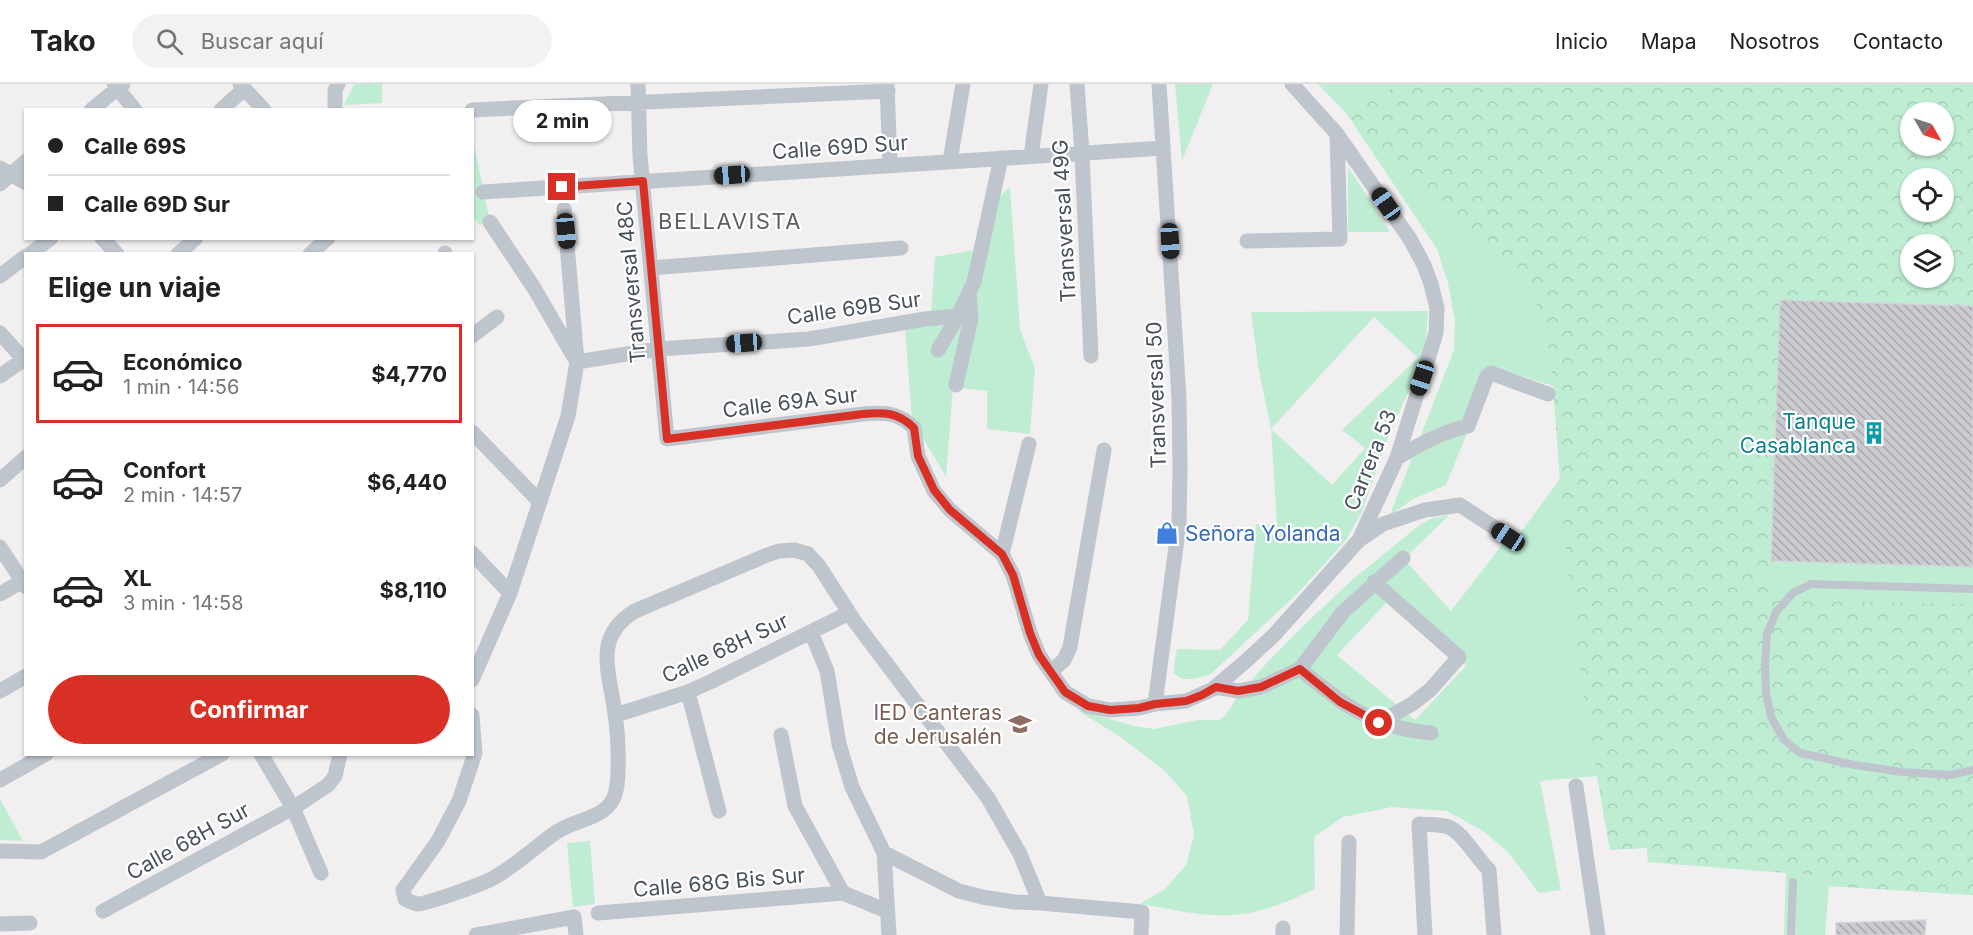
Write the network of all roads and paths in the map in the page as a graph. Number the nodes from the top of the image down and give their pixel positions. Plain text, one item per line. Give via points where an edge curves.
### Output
1 (638, 84) edge
2 (963, 84) edge
3 (1041, 84) edge
4 (1077, 84) edge
5 (1159, 84) edge
6 (1292, 84) edge
7 (118, 85) edge
8 (335, 86) edge
9 (242, 87) edge
10 (887, 87) edge
11 (639, 102) junction
12 (93, 108) edge
13 (134, 108) edge
14 (222, 108) edge
15 (262, 108) edge
16 (335, 108) edge
17 (474, 110) edge
18 (1337, 134) junction
19 (1163, 147) junction
20 (1082, 153) junction
21 (1031, 156) junction
22 (1000, 158) junction
23 (950, 161) junction
24 (24, 162) edge
25 (890, 165) junction
26 (4, 175) edge
27 (643, 181) junction
28 (24, 182) edge
29 (483, 192) dead end
30 (564, 209) dead end
31 (490, 222) dead end
32 (48, 240) edge
33 (104, 240) edge
34 (194, 240) edge
35 (326, 240) edge
36 (1247, 241) dead end
37 (901, 248) dead end
38 (33, 252) edge
39 (115, 252) edge
40 (180, 252) edge
41 (312, 252) edge
42 (13, 260) edge
43 (651, 268) junction
44 (0, 276) edge
45 (969, 293) junction
46 (497, 316) dead end
47 (958, 316) junction
48 (0, 333) edge
49 (474, 334) edge
50 (658, 349) junction
51 (938, 350) dead end
52 (1091, 356) dead end
53 (24, 361) edge
54 (577, 362) junction
55 (0, 376) edge
56 (956, 385) dead end
57 (1548, 394) dead end
58 (474, 434) edge
59 (667, 439) joint
60 (1029, 444) dead end
61 (1104, 450) dead end
62 (1397, 458) junction
63 (24, 460) edge
64 (0, 480) edge
65 (540, 502) junction
66 (1359, 540) junction
67 (1515, 541) dead end
68 (0, 547) edge
69 (1002, 554) junction
70 (474, 555) edge
71 (1403, 558) dead end
72 (22, 574) edge
73 (1374, 582) junction
74 (1973, 589) edge
75 (510, 593) junction
76 (0, 594) edge
77 (849, 613) junction
78 (811, 632) junction
79 (1300, 669) junction
80 (1051, 672) junction
81 (474, 674) edge
82 (24, 677) edge
83 (1216, 687) junction
84 (0, 691) edge
85 (688, 692) junction
86 (1155, 704) junction
87 (616, 716) junction
88 (1379, 723) junction
89 (1431, 733) dead end
90 (781, 735) dead end
91 (474, 740) edge
92 (42, 756) edge
93 (218, 756) edge
94 (262, 756) edge
95 (340, 756) edge
96 (474, 756) edge
97 (474, 756) edge
98 (1973, 770) edge
99 (0, 780) edge
100 (1576, 786) dead end
101 (293, 808) junction
102 (719, 811) dead end
103 (1349, 842) dead end
104 (0, 851) edge
105 (884, 853) junction
106 (321, 873) dead end
107 (1793, 882) dead end
108 (843, 893) junction
109 (1040, 903) junction
110 (103, 911) dead end
111 (887, 911) junction
112 (598, 913) dead end
113 (30, 923) dead end
114 (0, 924) edge
115 (476, 935) edge
116 (576, 935) edge
117 (889, 935) edge
118 (1141, 935) edge
119 (1347, 935) edge
120 (1425, 935) edge
121 (1494, 935) edge
122 (1598, 935) edge
123 (1791, 935) edge

1 - 11 street, Transversal 48C
2 - 23 street
3 - 21 street
4 - 20 street, Transversal 49G
5 - 19 street, Transversal 50
6 - 18 street
7 - 12 street
7 - 13 street
8 - 16 street
9 - 14 street
9 - 15 street
10 - 11 street
10 - 25 street
11 - 17 street
11 - 27 street, Transversal 48C
18 - 36 street via 1340,239
18 - 62 street, Carrera 53 via 1410,238 1424,265 1437,308 1436,333
19 - 20 street, Calle 69D Sur
19 - 86 street, Transversal 50 via 1179,398 1179,524
20 - 21 street, Calle 69D Sur
20 - 52 street, Transversal 49G
21 - 22 street, Calle 69D Sur
22 - 23 street, Calle 69D Sur
22 - 45 street
23 - 25 street, Calle 69D Sur
24 - 26 street
25 - 27 street, Calle 69D Sur
26 - 28 street
27 - 29 street, Calle 69D Sur
27 - 43 street, Transversal 48C
30 - 54 street
31 - 54 street
32 - 38 street
33 - 39 street
34 - 40 street
35 - 41 street
37 - 43 street
42 - 44 street
43 - 50 street, Transversal 48C
45 - 47 street
45 - 56 street via 971,318
46 - 49 street
47 - 50 street, Calle 69B Sur via 809,339
47 - 51 street
48 - 53 street
50 - 54 street, Calle 69B Sur
50 - 59 street, Transversal 48C
53 - 55 street
54 - 65 street via 568,416
57 - 62 street via 1491,373 1468,426 1434,436
58 - 65 street
59 - 69 street, Calle 69A Sur via 884,412 897,415 914,428 918,456 934,490 950,510
60 - 69 street
61 - 80 street via 1070,647 1064,660
62 - 66 street, Carrera 53
63 - 64 street
65 - 75 street
66 - 67 street via 1383,524 1425,510 1460,505
66 - 83 street, Carrera 53 via 1274,635
68 - 72 street
69 - 80 street via 1013,575 1039,655
70 - 75 street
71 - 73 street
72 - 76 street
73 - 79 street via 1342,612
73 - 88 street via 1459,657 1421,697
74 - 98 lane via 1811,584 1793,593 1776,612 1767,634 1765,664 1771,717 1784,740 1800,753 1902,772 1950,775
75 - 81 street
77 - 78 street, Calle 68H Sur
77 - 87 street via 819,566 808,554 794,550 766,555 635,611 619,623 606,650
77 - 109 street via 988,798 1020,854
78 - 85 street, Calle 68H Sur
78 - 105 street via 827,671 839,744 852,787
79 - 83 street via 1261,687 1238,691
79 - 88 street via 1340,702
80 - 86 street via 1065,692 1088,706 1110,710
82 - 84 street
83 - 86 street, Carrera 53 via 1186,701
85 - 87 street, Calle 68H Sur
85 - 102 street
87 - 96 street via 618,781 608,807 560,829 495,878 419,904 405,899 404,887 438,841 459,801
88 - 89 street
90 - 108 street via 795,806
91 - 97 street
92 - 99 street
93 - 104 street via 41,852
94 - 101 street
95 - 101 street, Calle 68H Sur via 335,776 328,785
100 - 122 street
101 - 106 street
101 - 110 street, Calle 68H Sur
103 - 119 street
105 - 109 street via 959,891
105 - 111 street
107 - 123 lane
108 - 111 street
108 - 112 street, Calle 68G Bis Sur
109 - 118 street via 1142,912
111 - 117 street
113 - 114 street
115 - 116 street via 574,917
120 - 121 street via 1419,824 1449,826 1489,870

